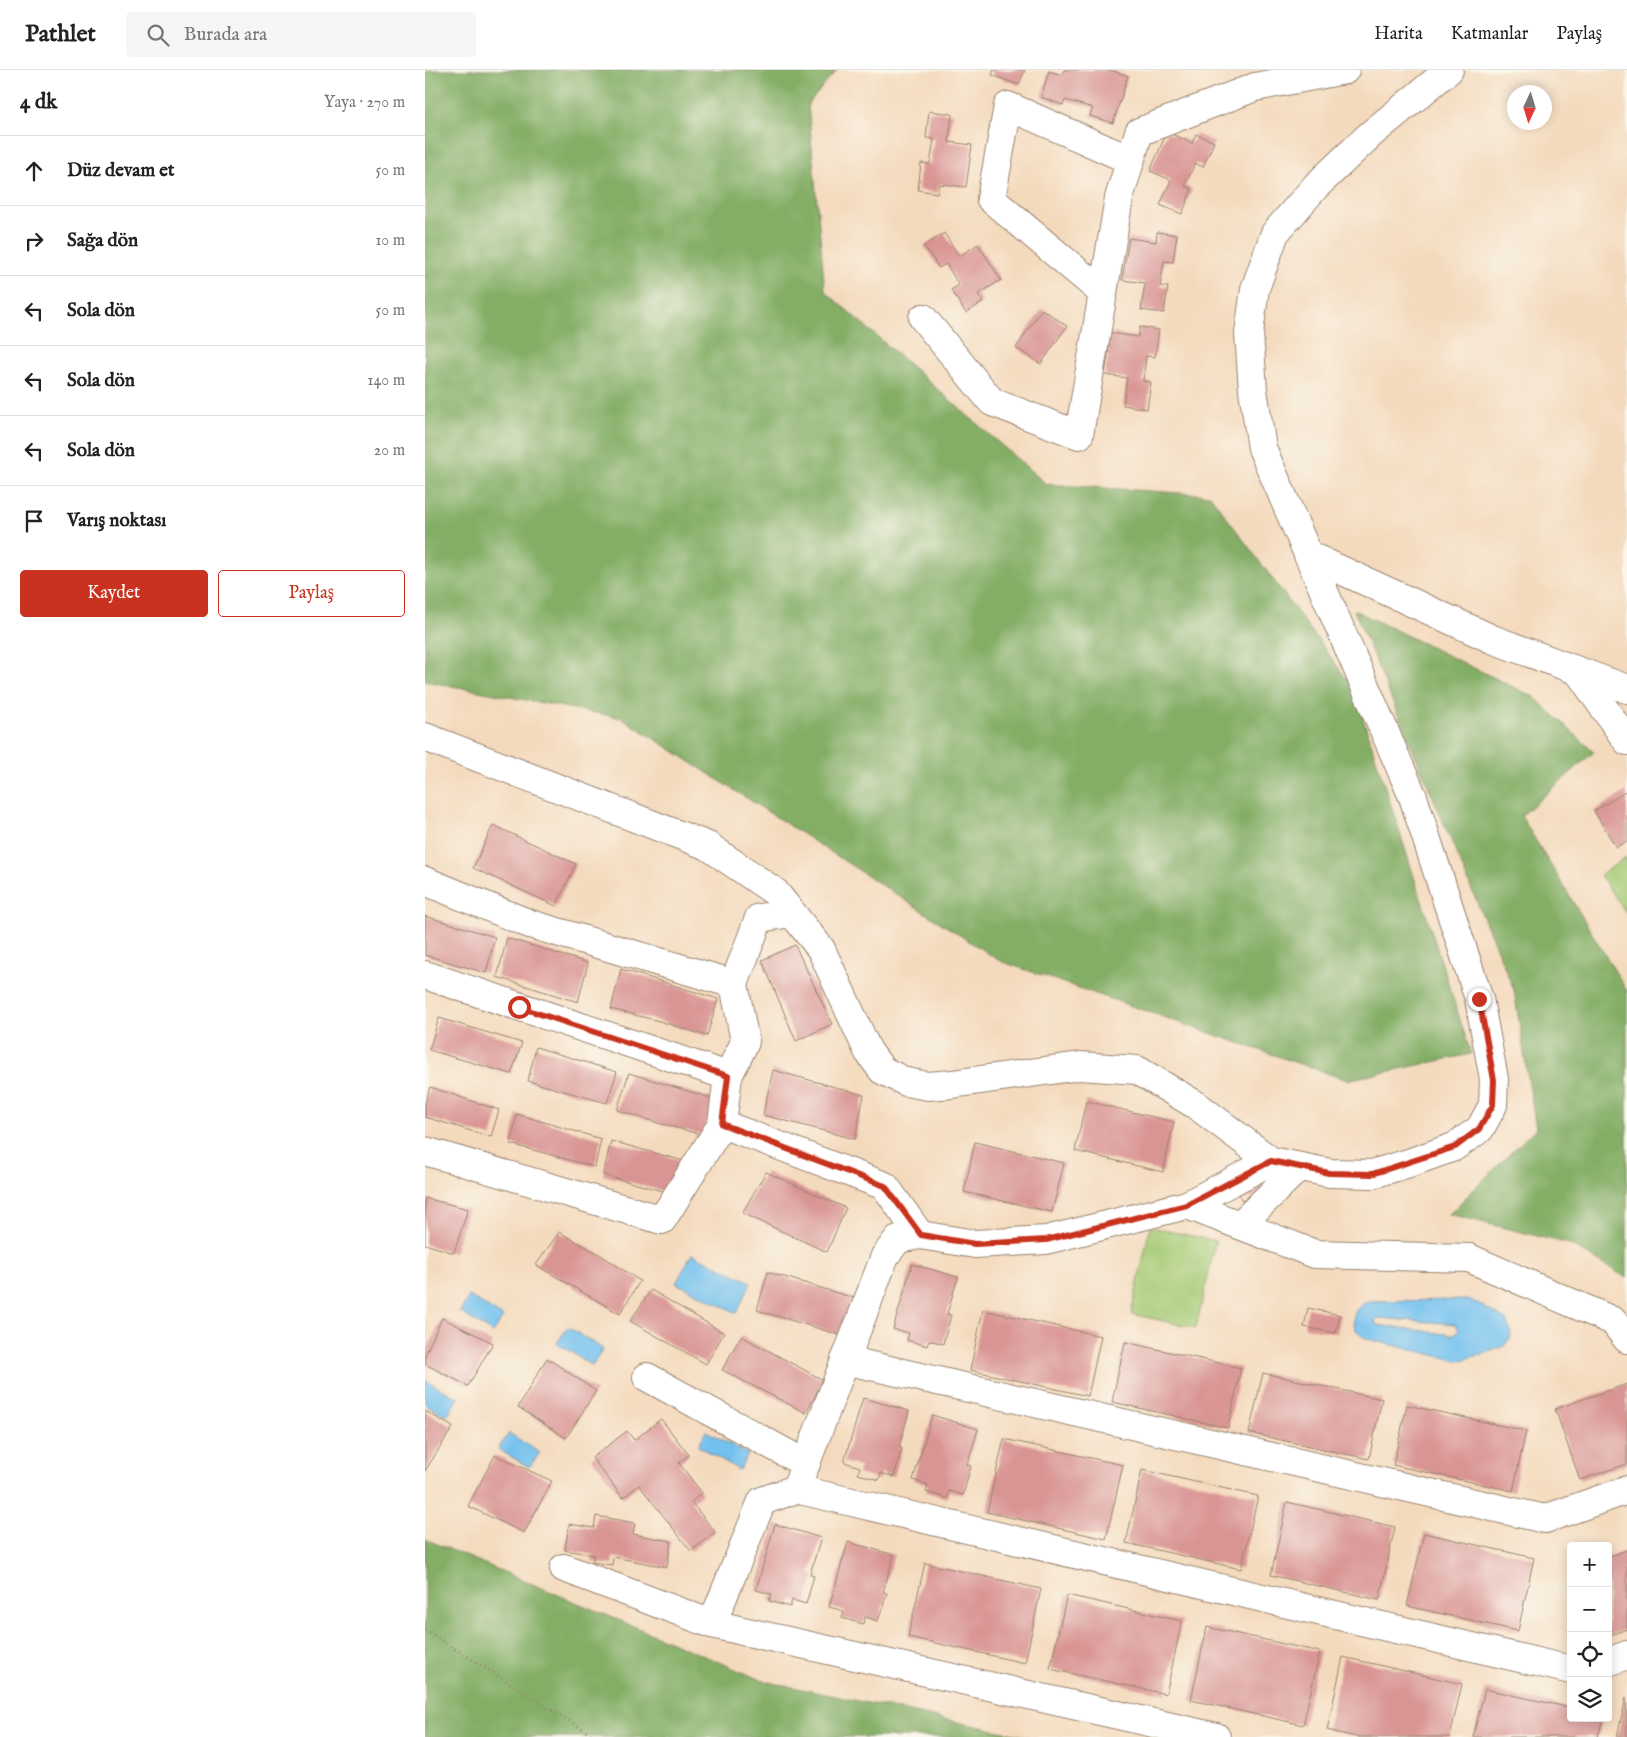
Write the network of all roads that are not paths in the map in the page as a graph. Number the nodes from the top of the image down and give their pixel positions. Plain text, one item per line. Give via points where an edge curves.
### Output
1 (1345, 70) edge
2 (1449, 70) edge
3 (1131, 160) junction
4 (1103, 293) junction
5 (923, 318) dead end
6 (1309, 554) junction
7 (1578, 671) junction
8 (1627, 689) edge
9 (425, 737) edge
10 (1627, 741) edge
11 (425, 881) edge
12 (792, 913) junction
13 (425, 975) edge
14 (734, 984) junction
15 (728, 1076) junction
16 (722, 1124) junction
17 (425, 1151) edge
18 (1271, 1161) junction
19 (1298, 1168) junction
20 (1187, 1205) junction
21 (1240, 1226) junction
22 (921, 1235) junction
23 (1627, 1339) edge
24 (845, 1360) junction
25 (647, 1377) dead end
26 (806, 1464) junction
27 (796, 1489) junction
28 (1627, 1490) edge
29 (564, 1568) dead end
30 (712, 1624) junction
31 (1627, 1655) edge
32 (1612, 1661) edge
33 (1567, 1669) edge
34 (1216, 1737) edge

1 - 3 street via 1255,87 1139,132
2 - 6 street via 1371,134 1316,186 1275,233 1255,289 1249,333 1253,390 1263,448
3 - 4 street via 1119,198
3 - 4 street via 1007,106 991,199
4 - 5 street via 1079,435 993,402
6 - 7 street via 1492,639
6 - 19 street via 1413,797 1479,999 1494,1080 1493,1105 1479,1129 1455,1147 1372,1174
7 - 8 street
7 - 10 street
9 - 12 street via 708,846 775,892
11 - 14 street via 530,924
12 - 14 street via 759,918
12 - 18 street via 821,949 868,1051 882,1070 906,1082 929,1086 1080,1066 1137,1070 1196,1105
13 - 15 street
14 - 15 street via 745,1042
15 - 16 street
16 - 17 street via 662,1220
16 - 22 street via 885,1186
18 - 19 street
18 - 20 street
19 - 21 street
20 - 21 street
20 - 22 street via 1046,1240 975,1244
21 - 23 street via 1315,1254 1469,1258 1613,1321
22 - 24 street via 898,1239 885,1256
24 - 26 street
24 - 28 street via 1545,1519
25 - 26 street
26 - 27 street
27 - 30 street via 762,1502
27 - 33 street
29 - 30 street
30 - 34 street
31 - 32 street

